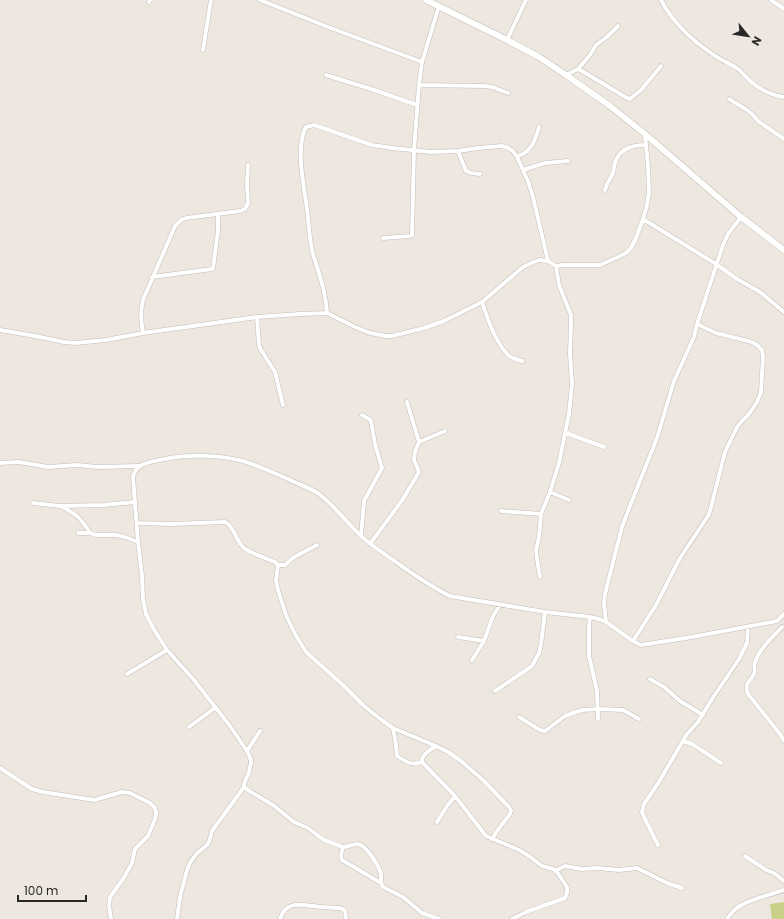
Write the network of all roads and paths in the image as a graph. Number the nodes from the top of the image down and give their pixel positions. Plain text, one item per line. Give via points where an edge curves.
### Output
1 (211, 0) edge
2 (260, 0) edge
3 (426, 0) edge
4 (526, 0) edge
5 (661, 0) edge
6 (771, 0) edge
7 (439, 6) junction
8 (784, 9) edge
9 (618, 26) dead end
10 (508, 40) junction
11 (203, 50) dead end
12 (422, 62) junction
13 (661, 66) dead end
14 (578, 69) junction
15 (326, 75) dead end
16 (566, 75) junction
17 (419, 85) junction
18 (508, 93) dead end
19 (784, 97) edge
20 (729, 99) dead end
21 (417, 105) junction
22 (539, 127) dead end
23 (645, 134) junction
24 (784, 139) edge
25 (646, 144) junction
26 (414, 150) junction
27 (458, 151) junction
28 (517, 157) junction
29 (568, 161) dead end
30 (248, 165) dead end
31 (522, 170) junction
32 (480, 174) dead end
33 (605, 190) dead end
34 (218, 214) junction
35 (741, 217) junction
36 (643, 219) junction
37 (383, 238) dead end
38 (784, 250) edge
39 (548, 261) junction
40 (716, 264) junction
41 (556, 266) junction
42 (152, 276) junction
43 (482, 302) junction
44 (784, 312) edge
45 (327, 313) junction
46 (257, 317) junction
47 (696, 324) junction
48 (0, 330) edge
49 (143, 333) junction
50 (522, 361) dead end
51 (407, 402) dead end
52 (283, 405) dead end
53 (362, 415) dead end
54 (445, 431) dead end
55 (566, 433) junction
56 (419, 442) junction
57 (604, 447) dead end
58 (0, 463) edge
59 (139, 466) junction
60 (550, 492) junction
61 (569, 500) dead end
62 (135, 502) junction
63 (33, 503) dead end
64 (60, 506) junction
65 (501, 511) dead end
66 (541, 514) junction
67 (137, 523) junction
68 (78, 533) dead end
69 (90, 533) junction
70 (361, 536) junction
71 (138, 542) junction
72 (370, 544) junction
73 (316, 545) dead end
74 (278, 565) junction
75 (540, 577) dead end
76 (500, 605) junction
77 (545, 612) junction
78 (784, 614) edge
79 (590, 616) junction
80 (777, 621) junction
81 (606, 622) junction
82 (748, 627) junction
83 (783, 628) edge
84 (458, 637) dead end
85 (484, 640) junction
86 (633, 641) junction
87 (167, 650) junction
88 (472, 660) dead end
89 (127, 674) dead end
90 (650, 679) dead end
91 (495, 691) dead end
92 (216, 707) junction
93 (598, 709) junction
94 (703, 715) junction
95 (519, 717) dead end
96 (598, 719) dead end
97 (639, 719) dead end
98 (189, 727) dead end
99 (393, 728) junction
100 (260, 731) dead end
101 (683, 741) junction
102 (784, 741) edge
103 (436, 746) junction
104 (247, 751) junction
105 (422, 762) junction
106 (721, 763) dead end
107 (0, 768) edge
108 (244, 787) junction
109 (455, 796) junction
110 (437, 822) dead end
111 (492, 839) junction
112 (658, 845) dead end
113 (343, 847) junction
114 (746, 856) dead end
115 (555, 871) junction
116 (784, 881) edge
117 (381, 883) junction
118 (682, 888) dead end
119 (784, 890) edge
120 (111, 919) edge
121 (177, 919) edge
122 (280, 919) edge
123 (346, 919) edge
124 (438, 919) edge
125 (512, 919) edge
126 (727, 919) edge

1 - 11 street
2 - 12 street
3 - 7 street
4 - 10 street
5 - 19 street via 675,20 698,43 740,70 765,92
6 - 8 street
7 - 10 street
7 - 12 street
9 - 14 street via 596,45
10 - 16 street
12 - 17 street
13 - 14 street via 630,99
14 - 16 street
15 - 21 street
16 - 23 street
17 - 18 street via 484,86
17 - 21 street
20 - 24 street via 748,110 758,121
21 - 26 street
22 - 28 street via 535,142 525,154
23 - 25 street
23 - 35 street
25 - 33 street via 636,145 619,154
25 - 36 street via 649,192
26 - 27 street
26 - 37 street via 412,235
26 - 45 street via 372,145 314,125 306,127 302,134 301,165 310,235 324,289
27 - 28 street via 502,146 513,151
27 - 32 street via 466,172
28 - 31 street
29 - 31 street via 545,163
30 - 34 street via 247,207 240,211
31 - 39 street via 533,197
34 - 42 street via 186,218 177,223
34 - 42 street via 212,270
35 - 38 street
35 - 40 street via 728,234
36 - 40 street
36 - 41 street via 636,238 626,253 600,265
39 - 41 street
39 - 43 street via 539,260 523,267
40 - 44 street via 760,292
40 - 47 street
41 - 55 street via 559,285 571,315 572,384
42 - 49 street via 142,305
43 - 45 street via 444,321 392,336 366,332
43 - 50 street via 492,330 506,353
45 - 46 street
46 - 49 street
46 - 52 street via 261,350 275,372
47 - 81 street via 694,337 674,381 657,438 622,527 605,594
47 - 86 street via 716,333 752,342 762,350 761,392 749,414 737,427 724,452 708,516 680,558 656,605
48 - 49 street via 70,343
51 - 56 street
53 - 70 street via 371,421 382,468 364,501
54 - 56 street
55 - 57 street
55 - 60 street
56 - 72 street via 414,456 419,470 418,475
58 - 59 street via 18,462 48,467
59 - 62 street via 133,477
59 - 70 street via 188,455 244,462 318,493
60 - 61 street
60 - 66 street
62 - 64 street
62 - 67 street
63 - 64 street
64 - 69 street via 78,517
65 - 66 street
66 - 75 street via 536,550
67 - 71 street
67 - 74 street via 225,522 231,527 243,548
68 - 69 street
69 - 71 street via 121,536
70 - 72 street
71 - 87 street via 146,614
72 - 76 street via 450,596
73 - 74 street via 285,565
74 - 99 street via 276,580 286,615 306,652 364,706
76 - 77 street
76 - 85 street
77 - 79 street
77 - 91 street via 536,660 532,666
78 - 80 street
79 - 81 street
79 - 93 street via 589,656
80 - 82 street
80 - 83 street
81 - 86 street
82 - 86 street via 641,645
82 - 94 street via 746,646 740,659
83 - 102 street via 767,642 755,661 754,672 746,688
84 - 85 street
85 - 88 street
87 - 89 street
87 - 92 street
90 - 94 street
92 - 98 street
92 - 104 street
93 - 95 street via 576,712 559,720 545,731
93 - 96 street
93 - 97 street via 623,710
94 - 101 street
99 - 103 street
99 - 105 street via 397,756 411,764
100 - 104 street
101 - 106 street
101 - 112 street via 643,806 644,818
103 - 105 street via 423,756
103 - 111 street via 448,752 484,781 511,809
104 - 108 street via 251,763
105 - 109 street
107 - 120 street via 32,789 43,792 94,800 126,792 153,805 156,819 151,830 135,849 132,863 110,897
108 - 113 street via 294,822 308,828 324,840
108 - 121 street via 212,831 207,845 190,863 180,897
109 - 110 street
109 - 111 street via 485,834
111 - 115 street
113 - 117 street via 342,860
113 - 117 street via 358,844 363,846 381,873
114 - 116 street
115 - 118 street via 565,866 582,869 637,868
115 - 125 street via 568,887 565,898
117 - 124 street via 383,887 403,897 422,913
119 - 126 street via 738,906
122 - 123 street via 289,906 298,904 343,909

